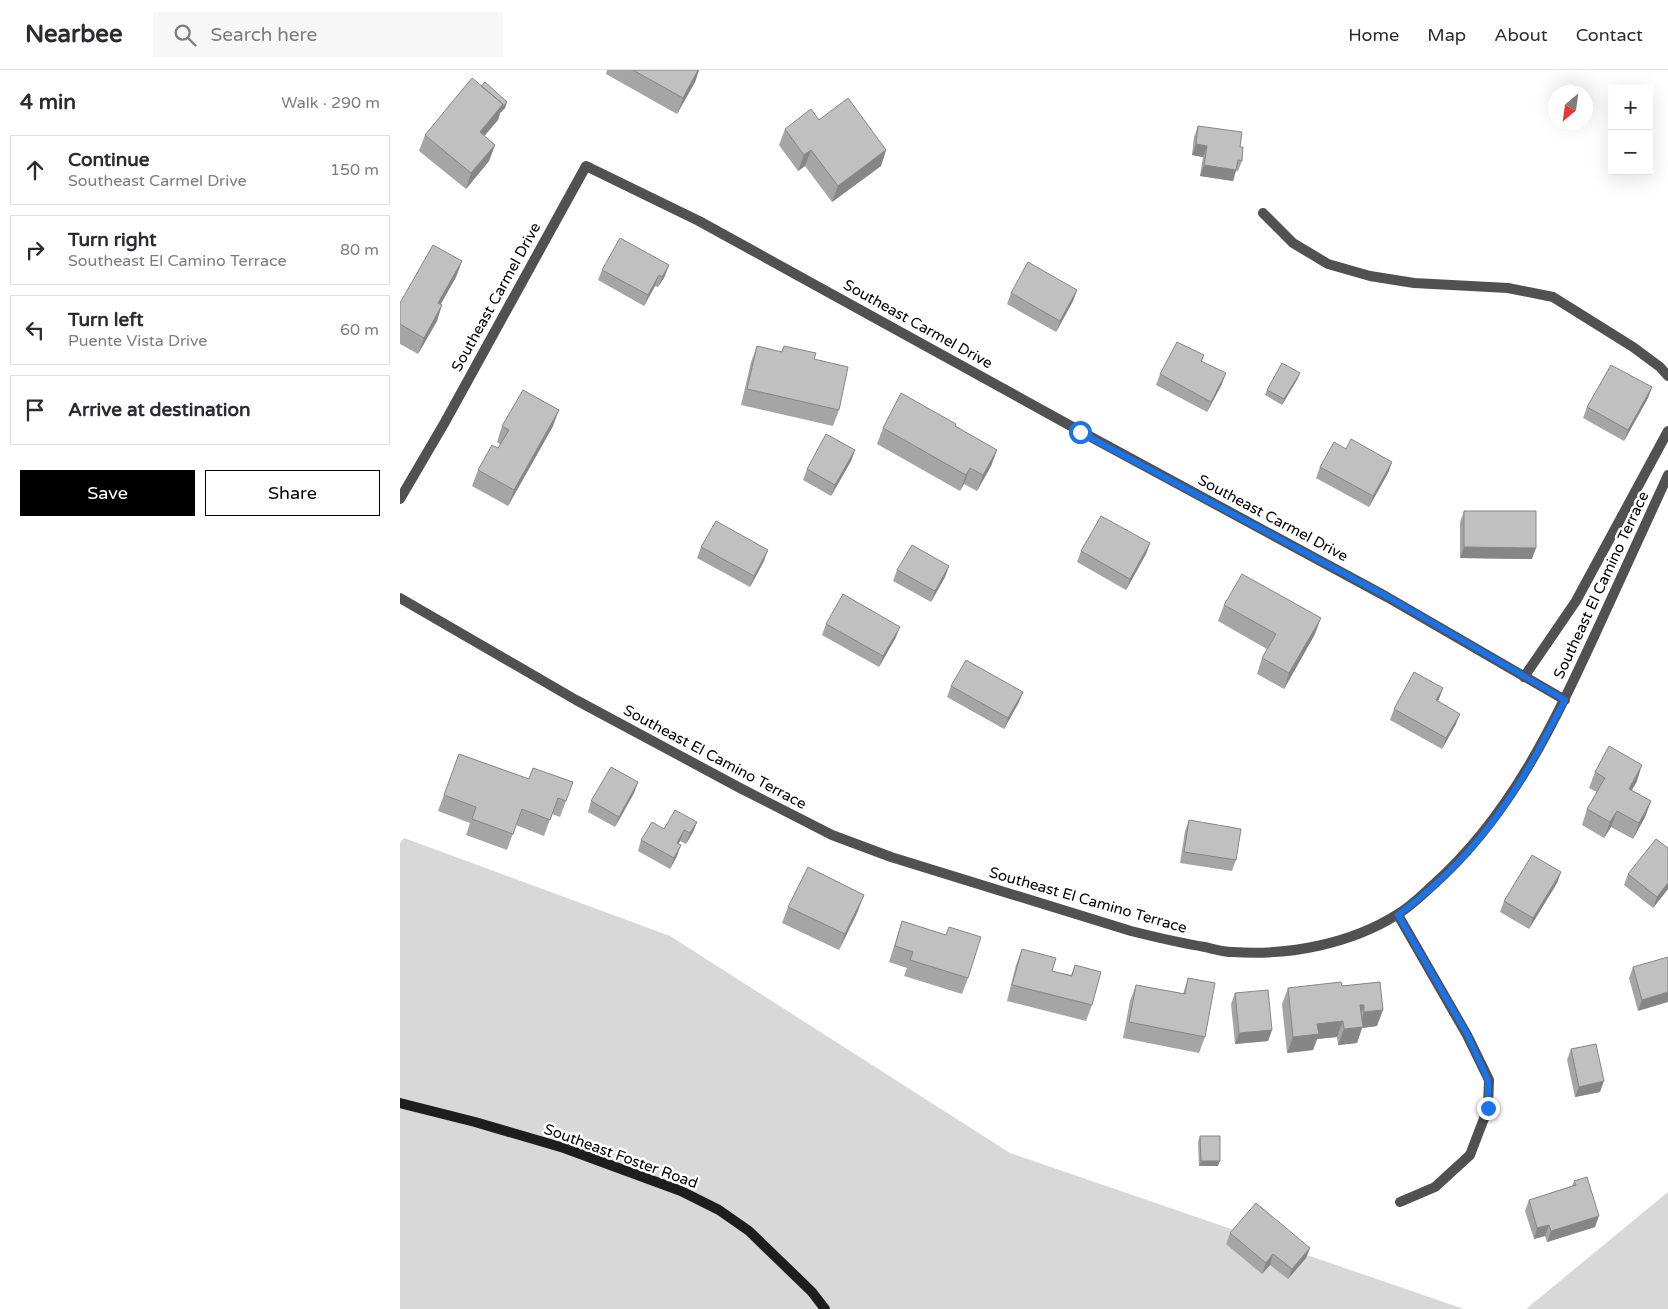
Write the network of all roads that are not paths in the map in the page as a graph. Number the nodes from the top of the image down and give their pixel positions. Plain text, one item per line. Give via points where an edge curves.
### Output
1 (1263, 214) dead end
2 (1668, 376) edge
3 (1668, 431) edge
4 (1668, 475) edge
5 (400, 499) edge
6 (400, 598) edge
7 (1524, 677) junction
8 (1565, 700) junction
9 (1398, 915) junction
10 (400, 1103) edge
11 (1400, 1202) dead end
12 (825, 1309) edge

1 - 2 street via 1293,243 1328,264 1370,276 1414,283 1508,288 1553,297 1633,347
3 - 7 street via 1576,601
4 - 8 street, Southeast El Camino Terrace
5 - 7 street, Southeast Carmel Drive via 586,166 699,221 1080,432 1388,597
6 - 9 street, Southeast El Camino Terrace via 576,700 740,788 832,835 891,857 1130,931 1232,952 1276,952 1343,939
7 - 8 street, Southeast Carmel Drive
8 - 9 street, Southeast El Camino Terrace via 1522,778 1490,825 1453,868
9 - 11 street via 1467,1034 1488,1080 1488,1108 1470,1155 1435,1187
10 - 12 main road, Southeast Foster Road via 564,1148 681,1191 719,1210 750,1231

